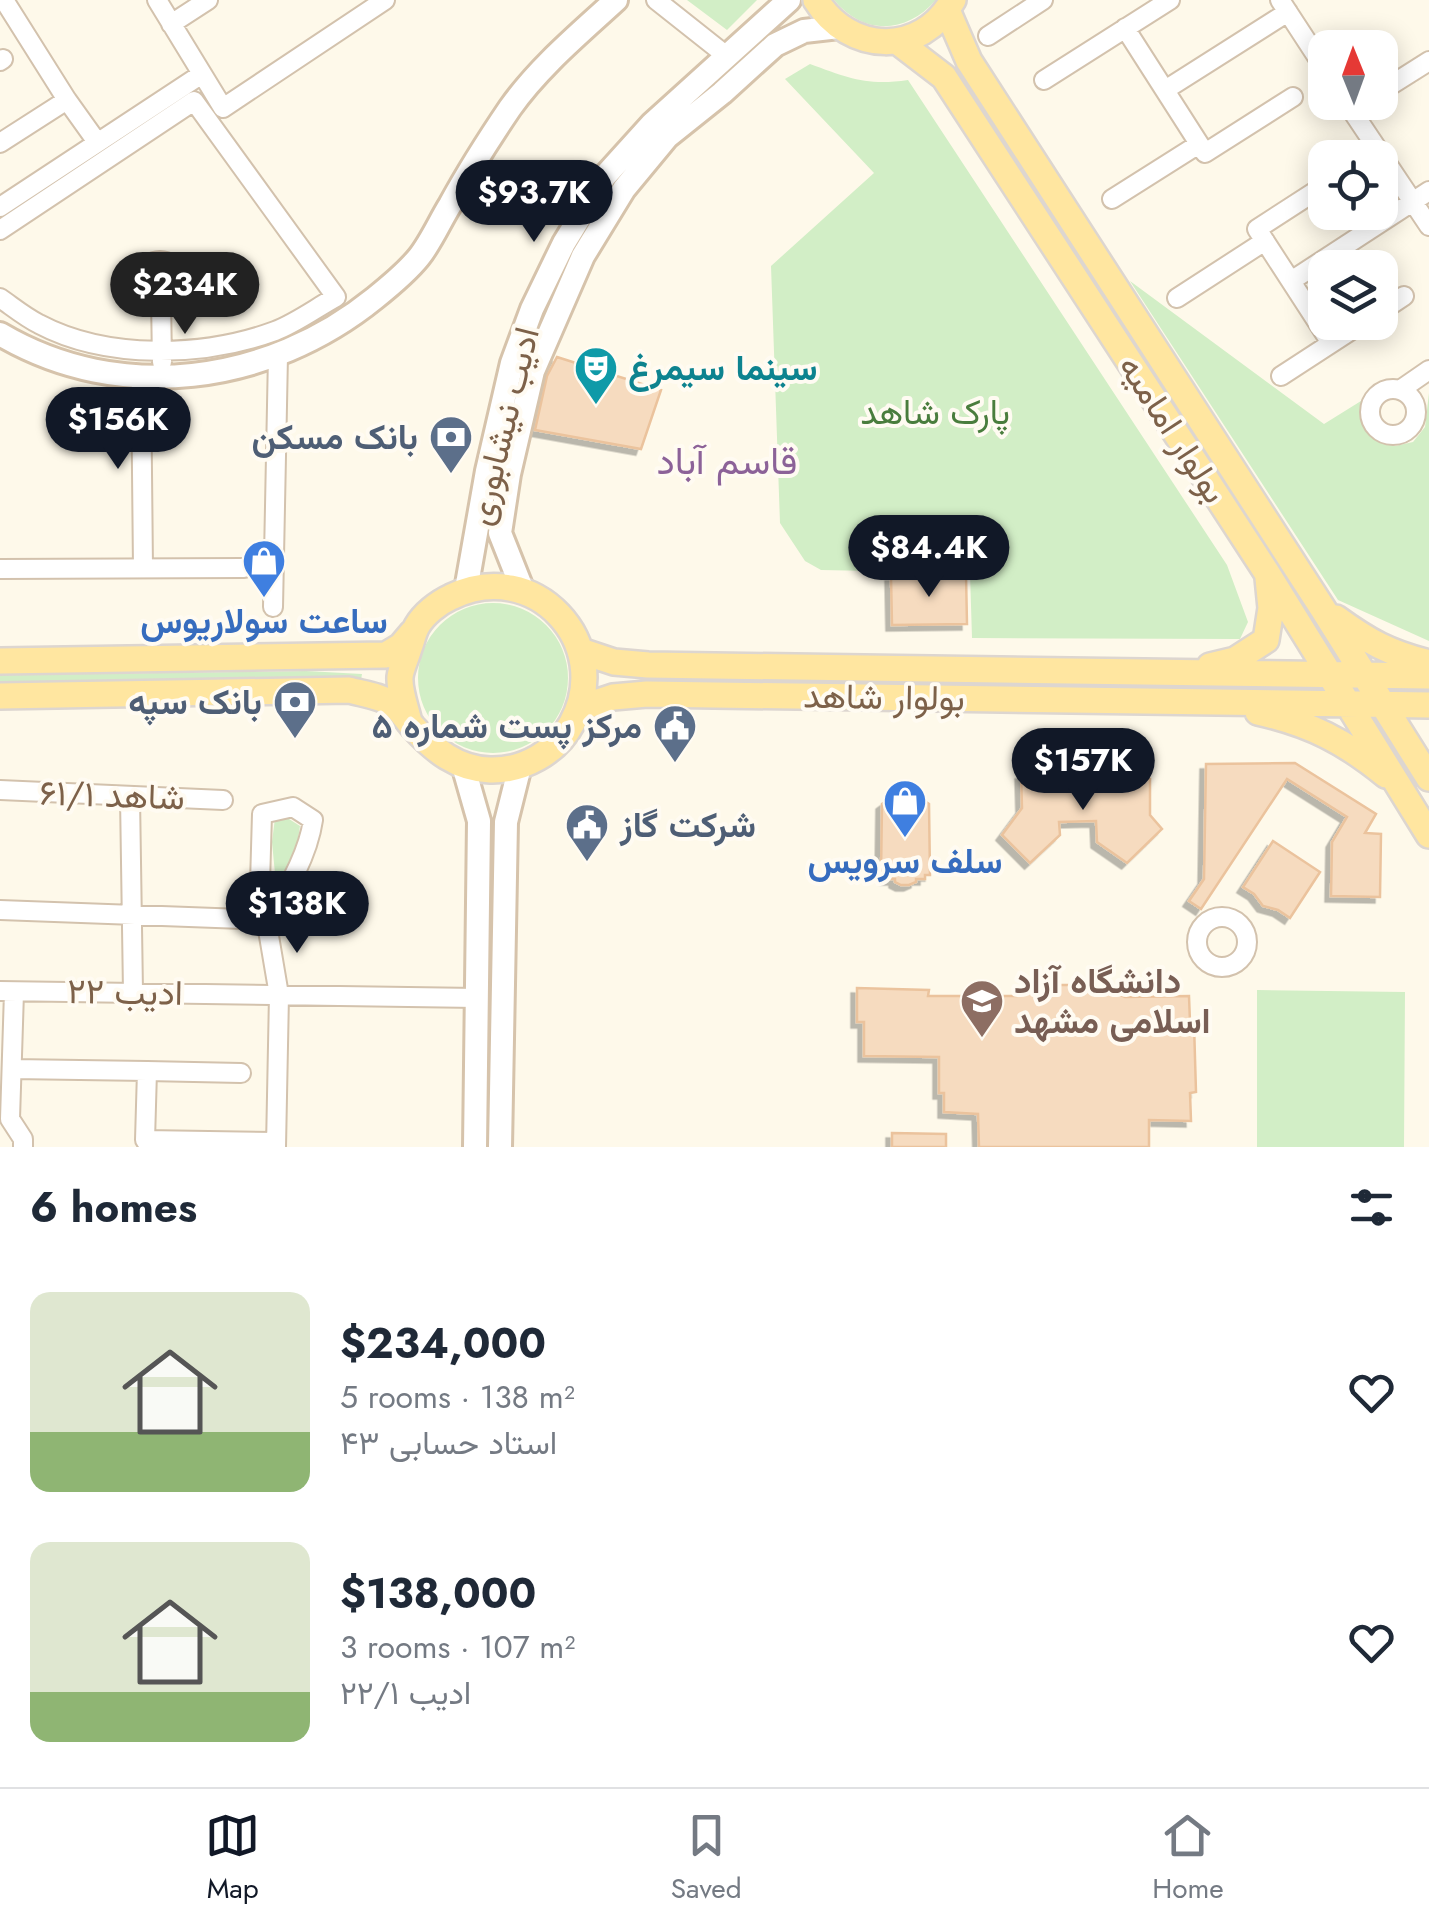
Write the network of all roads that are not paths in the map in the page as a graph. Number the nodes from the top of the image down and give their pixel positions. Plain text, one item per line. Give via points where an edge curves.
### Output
1 (4, 0) edge
2 (157, 0) edge
3 (208, 0) edge
4 (385, 0) edge
5 (616, 0) edge
6 (656, 0) edge
7 (789, 0) edge
8 (816, 0) edge
9 (1043, 0) edge
10 (1170, 0) edge
11 (950, 5) edge
12 (1284, 6) edge
13 (171, 24) junction
14 (839, 27) junction
15 (1125, 28) junction
16 (988, 36) dead end
17 (896, 41) junction
18 (1308, 43) edge
19 (728, 56) junction
20 (1429, 62) edge
21 (202, 74) junction
22 (1044, 80) dead end
23 (1398, 81) edge
24 (1165, 90) junction
25 (1294, 97) dead end
26 (67, 100) junction
27 (1362, 120) edge
28 (97, 142) junction
29 (0, 143) edge
30 (1202, 149) junction
31 (1429, 191) edge
32 (1308, 198) edge
33 (1112, 199) dead end
34 (1413, 202) junction
35 (0, 207) edge
36 (1429, 226) edge
37 (0, 230) edge
38 (1261, 235) junction
39 (1290, 281) junction
40 (1404, 296) dead end
41 (0, 298) edge
42 (161, 298) dead end
43 (1177, 298) dead end
44 (1398, 300) edge
45 (0, 334) edge
46 (1337, 340) edge
47 (1332, 343) junction
48 (162, 352) junction
49 (278, 355) junction
50 (1429, 370) edge
51 (151, 376) junction
52 (1281, 376) dead end
53 (1400, 390) dead end
54 (143, 568) junction
55 (244, 568) dead end
56 (0, 569) edge
57 (1267, 573) junction
58 (466, 590) junction
59 (523, 590) junction
60 (273, 607) dead end
61 (1323, 609) junction
62 (416, 629) junction
63 (581, 651) junction
64 (0, 661) edge
65 (1429, 663) edge
66 (1186, 672) junction
67 (1330, 674) junction
68 (1364, 675) junction
69 (1429, 676) edge
70 (0, 696) edge
71 (1214, 702) junction
72 (1348, 704) junction
73 (1383, 704) junction
74 (1429, 705) edge
75 (580, 708) junction
76 (409, 722) junction
77 (462, 765) junction
78 (520, 766) junction
79 (1429, 778) edge
80 (1400, 787) junction
81 (0, 790) edge
82 (130, 797) junction
83 (223, 800) dead end
84 (1429, 834) edge
85 (0, 910) edge
86 (132, 916) junction
87 (268, 920) junction
88 (7, 991) edge
89 (133, 992) junction
90 (279, 995) junction
91 (476, 998) junction
92 (14, 1069) junction
93 (146, 1071) junction
94 (241, 1073) dead end
95 (5, 1119) edge
96 (276, 1144) edge
97 (23, 1147) edge
98 (475, 1147) edge
99 (500, 1147) edge

1 - 26 street
2 - 13 street
3 - 13 street
4 - 21 street via 224,108
5 - 49 main road via 512,106 420,256 352,317
6 - 19 street
7 - 19 main road, ادیب نیشابوری
8 - 14 main road
9 - 16 street
10 - 15 street
11 - 17 main road via 925,30
11 - 61 main road, بولوار امامیه via 970,60
12 - 18 street
12 - 24 street
13 - 21 street
14 - 17 main road via 876,42
14 - 59 main road, ادیب نیشابوری via 804,31 775,44 667,137 583,256 534,371 509,474 500,533
15 - 22 street
15 - 24 street
17 - 57 main road, بولوار امامیه via 944,76
19 - 58 main road, ادیب نیشابوری via 606,176 532,308 486,471
20 - 23 street
21 - 28 street
24 - 30 street
25 - 30 street
26 - 28 street
26 - 29 street
27 - 34 street
28 - 35 street
30 - 33 street
31 - 34 street
32 - 38 street
34 - 36 street
34 - 39 street
37 - 48 street via 194,101 336,297 278,330 217,348
38 - 39 street
38 - 43 street
39 - 47 street
40 - 44 street
41 - 48 street via 40,325 98,345
42 - 48 street
45 - 51 main road via 30,352 95,372
46 - 47 street
47 - 52 street
48 - 51 street
49 - 51 main road via 229,371
49 - 60 street
50 - 53 street
51 - 54 street
54 - 55 street
54 - 56 street
57 - 66 main road via 1266,640 1235,660
57 - 67 main road, بولوار امامیه
58 - 59 main road
58 - 62 main road via 440,602
59 - 63 main road via 569,625
61 - 65 main road via 1362,637
61 - 68 main road, بولوار امامیه
62 - 64 main road via 386,655
62 - 76 main road via 400,676
63 - 66 main road, بولوار شاهد via 648,665
63 - 75 main road via 586,680
66 - 67 main road, بولوار شاهد
67 - 68 main road, بولوار شاهد
67 - 72 main road, بولوار امامیه
68 - 69 main road, بولوار شاهد
68 - 73 main road, بولوار امامیه
70 - 76 main road via 338,689 384,700
71 - 72 main road, بولوار شاهد
71 - 75 main road, بولوار شاهد via 647,694
71 - 80 main road via 1338,739
72 - 73 main road, بولوار شاهد
72 - 80 main road, بولوار امامیه
73 - 74 main road, بولوار شاهد
73 - 79 main road, بولوار امامیه
75 - 78 main road via 546,754
76 - 77 main road via 437,752
77 - 78 main road
77 - 91 main road via 479,820
78 - 99 main road via 506,822
80 - 84 main road, بولوار امامیه
81 - 82 street, شاهد ۶۱/۱
82 - 83 street, شاهد ۶۱/۱
82 - 86 street
85 - 86 street
86 - 87 street
86 - 89 street
87 - 87 street via 260,883 262,814 293,807 313,820 311,833
87 - 90 street
88 - 89 street, ادیب ۲۲
88 - 92 street
89 - 90 street, ادیب ۲۲
90 - 91 street, ادیب ۲۲
90 - 96 street
91 - 98 main road
92 - 93 street
92 - 95 street
93 - 94 street
93 - 96 street via 145,1140
95 - 97 street

